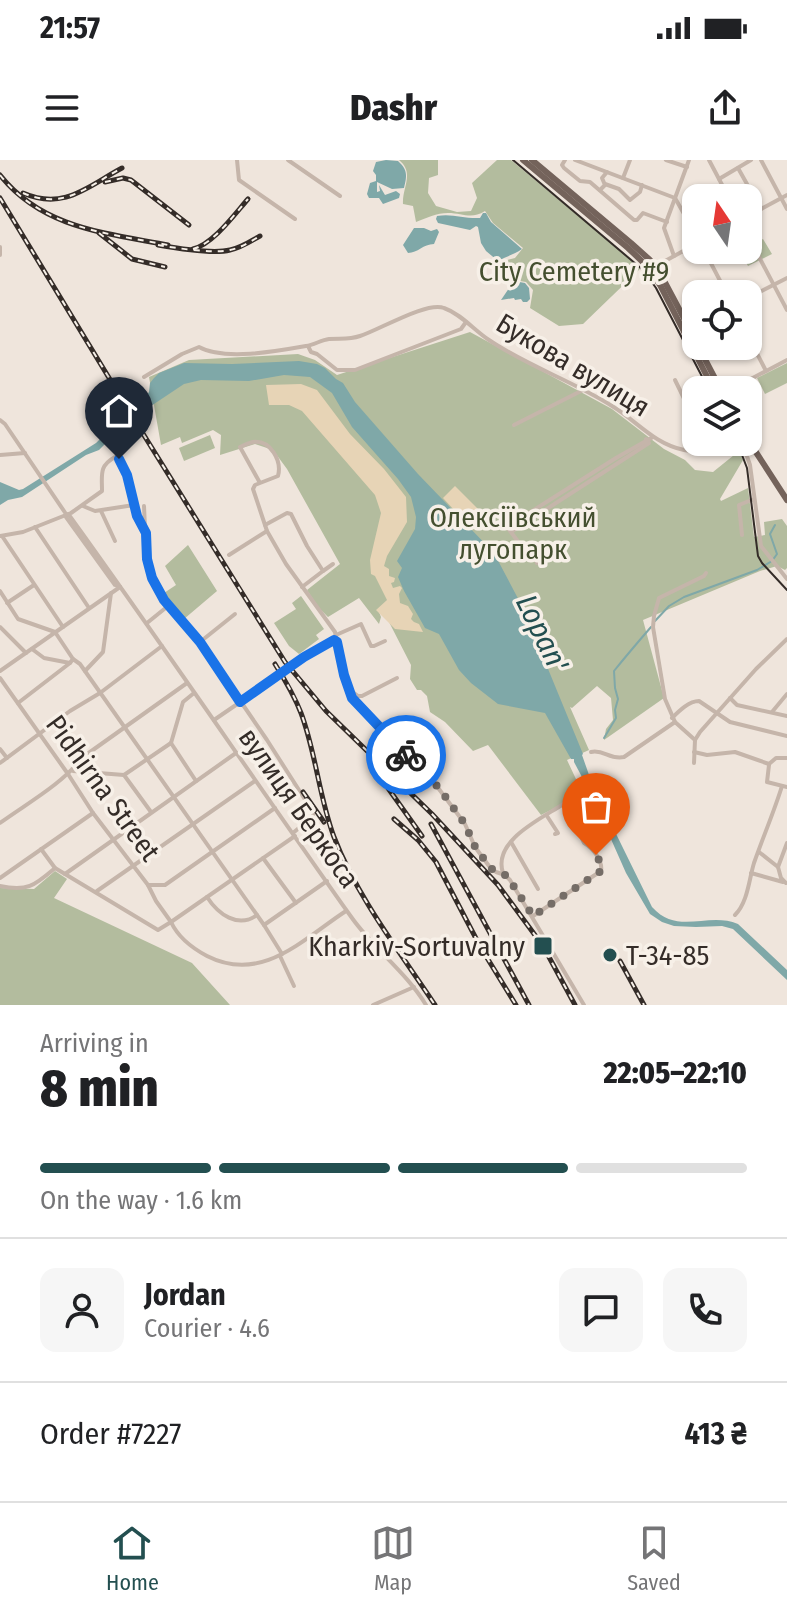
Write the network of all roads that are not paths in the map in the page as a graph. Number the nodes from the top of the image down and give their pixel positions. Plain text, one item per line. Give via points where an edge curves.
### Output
1 (237, 160) edge
2 (288, 160) edge
3 (523, 160) edge
4 (532, 160) edge
5 (565, 160) edge
6 (575, 160) edge
7 (630, 160) edge
8 (666, 160) edge
9 (689, 160) edge
10 (709, 160) edge
11 (751, 160) edge
12 (761, 160) edge
13 (687, 167) junction
14 (738, 168) junction
15 (607, 172) junction
16 (623, 178) junction
17 (719, 179) junction
18 (605, 184) junction
19 (722, 184) edge
20 (747, 184) edge
21 (642, 185) junction
22 (600, 190) junction
23 (340, 196) dead end
24 (784, 197) edge
25 (675, 198) junction
26 (762, 208) edge
27 (787, 209) edge
28 (682, 210) edge
29 (295, 219) dead end
30 (667, 222) junction
31 (0, 247) edge
32 (682, 252) edge
33 (0, 255) edge
34 (674, 256) junction
35 (762, 262) edge
36 (653, 269) junction
37 (787, 278) edge
38 (774, 285) junction
39 (762, 291) edge
40 (787, 310) edge
41 (682, 318) edge
42 (466, 322) junction
43 (308, 346) junction
44 (760, 360) edge
45 (787, 360) edge
46 (766, 371) junction
47 (707, 376) edge
48 (757, 376) edge
49 (144, 377) dead end
50 (675, 380) dead end
51 (583, 390) junction
52 (682, 394) edge
53 (0, 420) edge
54 (514, 425) dead end
55 (653, 437) junction
56 (682, 449) edge
57 (25, 453) junction
58 (0, 455) edge
59 (747, 456) edge
60 (758, 456) edge
61 (260, 483) junction
62 (754, 499) junction
63 (787, 500) edge
64 (134, 505) junction
65 (83, 506) junction
66 (144, 506) dead end
67 (102, 510) junction
68 (66, 514) junction
69 (35, 527) junction
70 (266, 528) junction
71 (145, 530) junction
72 (742, 535) dead end
73 (1, 536) edge
74 (115, 541) dead end
75 (229, 555) dead end
76 (537, 563) dead end
77 (333, 564) dead end
78 (323, 571) junction
79 (706, 573) dead end
80 (787, 579) edge
81 (34, 585) junction
82 (120, 587) junction
83 (302, 587) junction
84 (0, 591) edge
85 (111, 593) junction
86 (8, 604) junction
87 (168, 606) junction
88 (89, 608) junction
89 (0, 609) edge
90 (235, 614) dead end
91 (147, 623) junction
92 (0, 627) edge
93 (63, 627) junction
94 (55, 632) junction
95 (335, 639) junction
96 (787, 639) edge
97 (385, 641) dead end
98 (200, 642) junction
99 (162, 646) junction
100 (32, 649) junction
101 (26, 653) junction
102 (72, 661) junction
103 (0, 671) edge
104 (85, 671) junction
105 (0, 678) edge
106 (397, 678) dead end
107 (187, 683) junction
108 (349, 690) junction
109 (100, 693) junction
110 (194, 693) junction
111 (787, 694) edge
112 (730, 698) junction
113 (240, 702) junction
114 (18, 703) junction
115 (772, 712) junction
116 (717, 713) junction
117 (787, 716) edge
118 (213, 720) junction
119 (674, 720) junction
120 (125, 728) junction
121 (39, 734) junction
122 (787, 736) edge
123 (695, 740) junction
124 (171, 743) junction
125 (0, 749) edge
126 (593, 752) dead end
127 (694, 752) junction
128 (236, 753) junction
129 (7, 758) junction
130 (787, 758) edge
131 (147, 759) junction
132 (0, 763) edge
133 (694, 763) dead end
134 (769, 764) junction
135 (71, 772) junction
136 (124, 775) junction
137 (196, 781) junction
138 (255, 781) junction
139 (784, 786) edge
140 (173, 796) junction
141 (275, 808) junction
142 (151, 812) junction
143 (93, 813) junction
144 (547, 816) junction
145 (0, 823) edge
146 (193, 824) junction
147 (294, 834) junction
148 (555, 834) dead end
149 (113, 839) junction
150 (511, 842) junction
151 (787, 843) edge
152 (41, 849) junction
153 (213, 852) junction
154 (759, 852) junction
155 (263, 858) junction
156 (134, 866) junction
157 (778, 867) junction
158 (55, 868) junction
159 (503, 873) junction
160 (751, 873) junction
161 (65, 874) junction
162 (0, 878) edge
163 (233, 880) junction
164 (327, 881) junction
165 (787, 883) edge
166 (148, 885) junction
167 (0, 886) edge
168 (538, 889) dead end
169 (97, 891) junction
170 (207, 897) junction
171 (296, 903) junction
172 (347, 910) junction
173 (257, 915) junction
174 (735, 915) dead end
175 (533, 916) junction
176 (171, 922) junction
177 (264, 925) junction
178 (281, 955) junction
179 (294, 986) dead end
180 (414, 987) junction
181 (373, 1005) edge
182 (426, 1005) edge
183 (584, 1005) edge

1 - 29 street via 239,180
2 - 23 street
3 - 36 main road
4 - 36 main road via 631,243
5 - 22 street via 564,168
6 - 15 street
7 - 16 street
8 - 13 street
9 - 13 street
10 - 17 street
11 - 14 street
12 - 24 street
13 - 25 street
14 - 17 street
14 - 20 street
15 - 16 street
15 - 18 street
16 - 21 street
17 - 19 street
18 - 21 street via 630,200
18 - 22 street
21 - 25 street
22 - 30 street via 634,220 643,213
24 - 26 street
24 - 27 street
25 - 28 street
25 - 30 street
30 - 34 street via 664,230
31 - 33 street
32 - 34 street
34 - 36 street
35 - 38 street
36 - 41 main road
36 - 47 main road
37 - 38 street
38 - 39 street
38 - 40 street
42 - 43 street, Букова вулиця via 441,306 429,306 359,337
42 - 43 street via 461,329 355,370 337,370
42 - 51 street, Букова вулиця via 492,342
43 - 49 street, Букова вулиця via 239,354 199,347
44 - 46 street
45 - 46 street
46 - 48 street
50 - 52 street
51 - 54 street
51 - 55 street, Букова вулиця
53 - 57 street, вулиця Беркоса
55 - 56 street, Букова вулиця
55 - 76 street via 507,527
57 - 58 street
57 - 68 street, вулиця Беркоса
59 - 62 street
60 - 63 main road
61 - 61 street via 278,476 280,465 272,451 253,442 240,447
61 - 70 street via 253,489
62 - 72 street via 739,505
62 - 80 street via 761,546
64 - 65 street via 127,475 113,458 102,469 102,491
64 - 67 street
64 - 71 street
65 - 67 street
65 - 68 street
66 - 71 street
67 - 74 street
68 - 69 street
68 - 82 street, вулиця Беркоса
69 - 73 street
69 - 88 street
70 - 75 street
70 - 78 street via 291,514
70 - 83 street
71 - 87 street via 149,571
73 - 81 street
77 - 78 street
78 - 83 street
79 - 119 street via 659,598 654,616 665,699
81 - 86 street
81 - 93 street
82 - 85 street
82 - 91 street, вулиця Беркоса
83 - 95 street
84 - 86 street
85 - 88 street
85 - 104 street via 103,652
86 - 89 street
86 - 94 street via 18,619
87 - 91 street
87 - 98 street
88 - 93 street
90 - 98 street
91 - 99 street, вулиця Беркоса
92 - 101 street
93 - 94 street
94 - 100 street
94 - 102 street
95 - 97 street via 361,624 371,646
95 - 108 street
95 - 113 street, bridge
96 - 112 street
98 - 113 street
99 - 107 street, вулиця Беркоса
99 - 109 street
100 - 101 street
100 - 102 street via 44,658
101 - 103 street
102 - 104 street
102 - 114 street
104 - 109 street
105 - 114 street, Pidhirna Street
106 - 108 street via 362,696
107 - 110 street, вулиця Беркоса
107 - 120 street
108 - 159 street via 357,706 433,781 489,866
109 - 120 street
109 - 121 street
110 - 118 street, вулиця Беркоса
110 - 124 street via 183,702
111 - 115 street
112 - 115 street via 737,705
112 - 116 street
113 - 118 street
113 - 147 street via 313,812
114 - 121 street, Pidhirna Street
115 - 117 street
116 - 119 street via 695,701
116 - 122 street via 730,722
116 - 123 street
118 - 128 street, вулиця Беркоса
119 - 123 street
119 - 126 street via 621,758
120 - 131 street
120 - 135 street via 83,757
121 - 129 street
121 - 135 street, Pidhirna Street
123 - 127 street
124 - 131 street
124 - 137 street
125 - 129 street
127 - 133 street
127 - 134 street via 735,752
128 - 137 street
128 - 138 street, вулиця Беркоса
129 - 132 street
130 - 134 street
131 - 136 street
131 - 140 street
134 - 139 street via 767,782
135 - 136 street
135 - 143 street, Pidhirna Street
135 - 145 street
136 - 142 street
137 - 140 street
138 - 141 street, вулиця Беркоса
138 - 146 street
139 - 154 street
140 - 142 street
140 - 146 street
141 - 147 street, вулиця Беркоса
141 - 153 street
142 - 149 street
143 - 149 street, Pidhirna Street
143 - 152 street
144 - 148 street
144 - 150 street
144 - 175 street via 565,803 602,867
146 - 153 street
146 - 156 street
147 - 155 street
147 - 164 street, вулиця Беркоса
149 - 156 street, Pidhirna Street
149 - 161 street
150 - 159 street via 502,860
150 - 168 street
151 - 157 street
152 - 158 street
152 - 162 street
153 - 163 street
153 - 166 street via 165,885
154 - 157 street
154 - 160 street
155 - 163 street
155 - 171 street
156 - 166 street, Pidhirna Street
156 - 169 street
157 - 165 street
158 - 161 street
158 - 167 street via 33,886
159 - 175 street
160 - 165 street
160 - 174 street
161 - 169 street
163 - 170 street
163 - 173 street
164 - 171 street
164 - 172 street, вулиця Беркоса
166 - 176 street, Pidhirna Street
169 - 176 street via 158,930
170 - 173 street via 233,919
170 - 176 street
171 - 177 street
172 - 178 street
172 - 180 street, вулиця Беркоса
173 - 177 street
175 - 183 street
176 - 178 street, Pidhirna Street via 182,938 214,960 249,965
177 - 178 street
178 - 179 street
180 - 181 street
180 - 182 street, вулиця Беркоса

